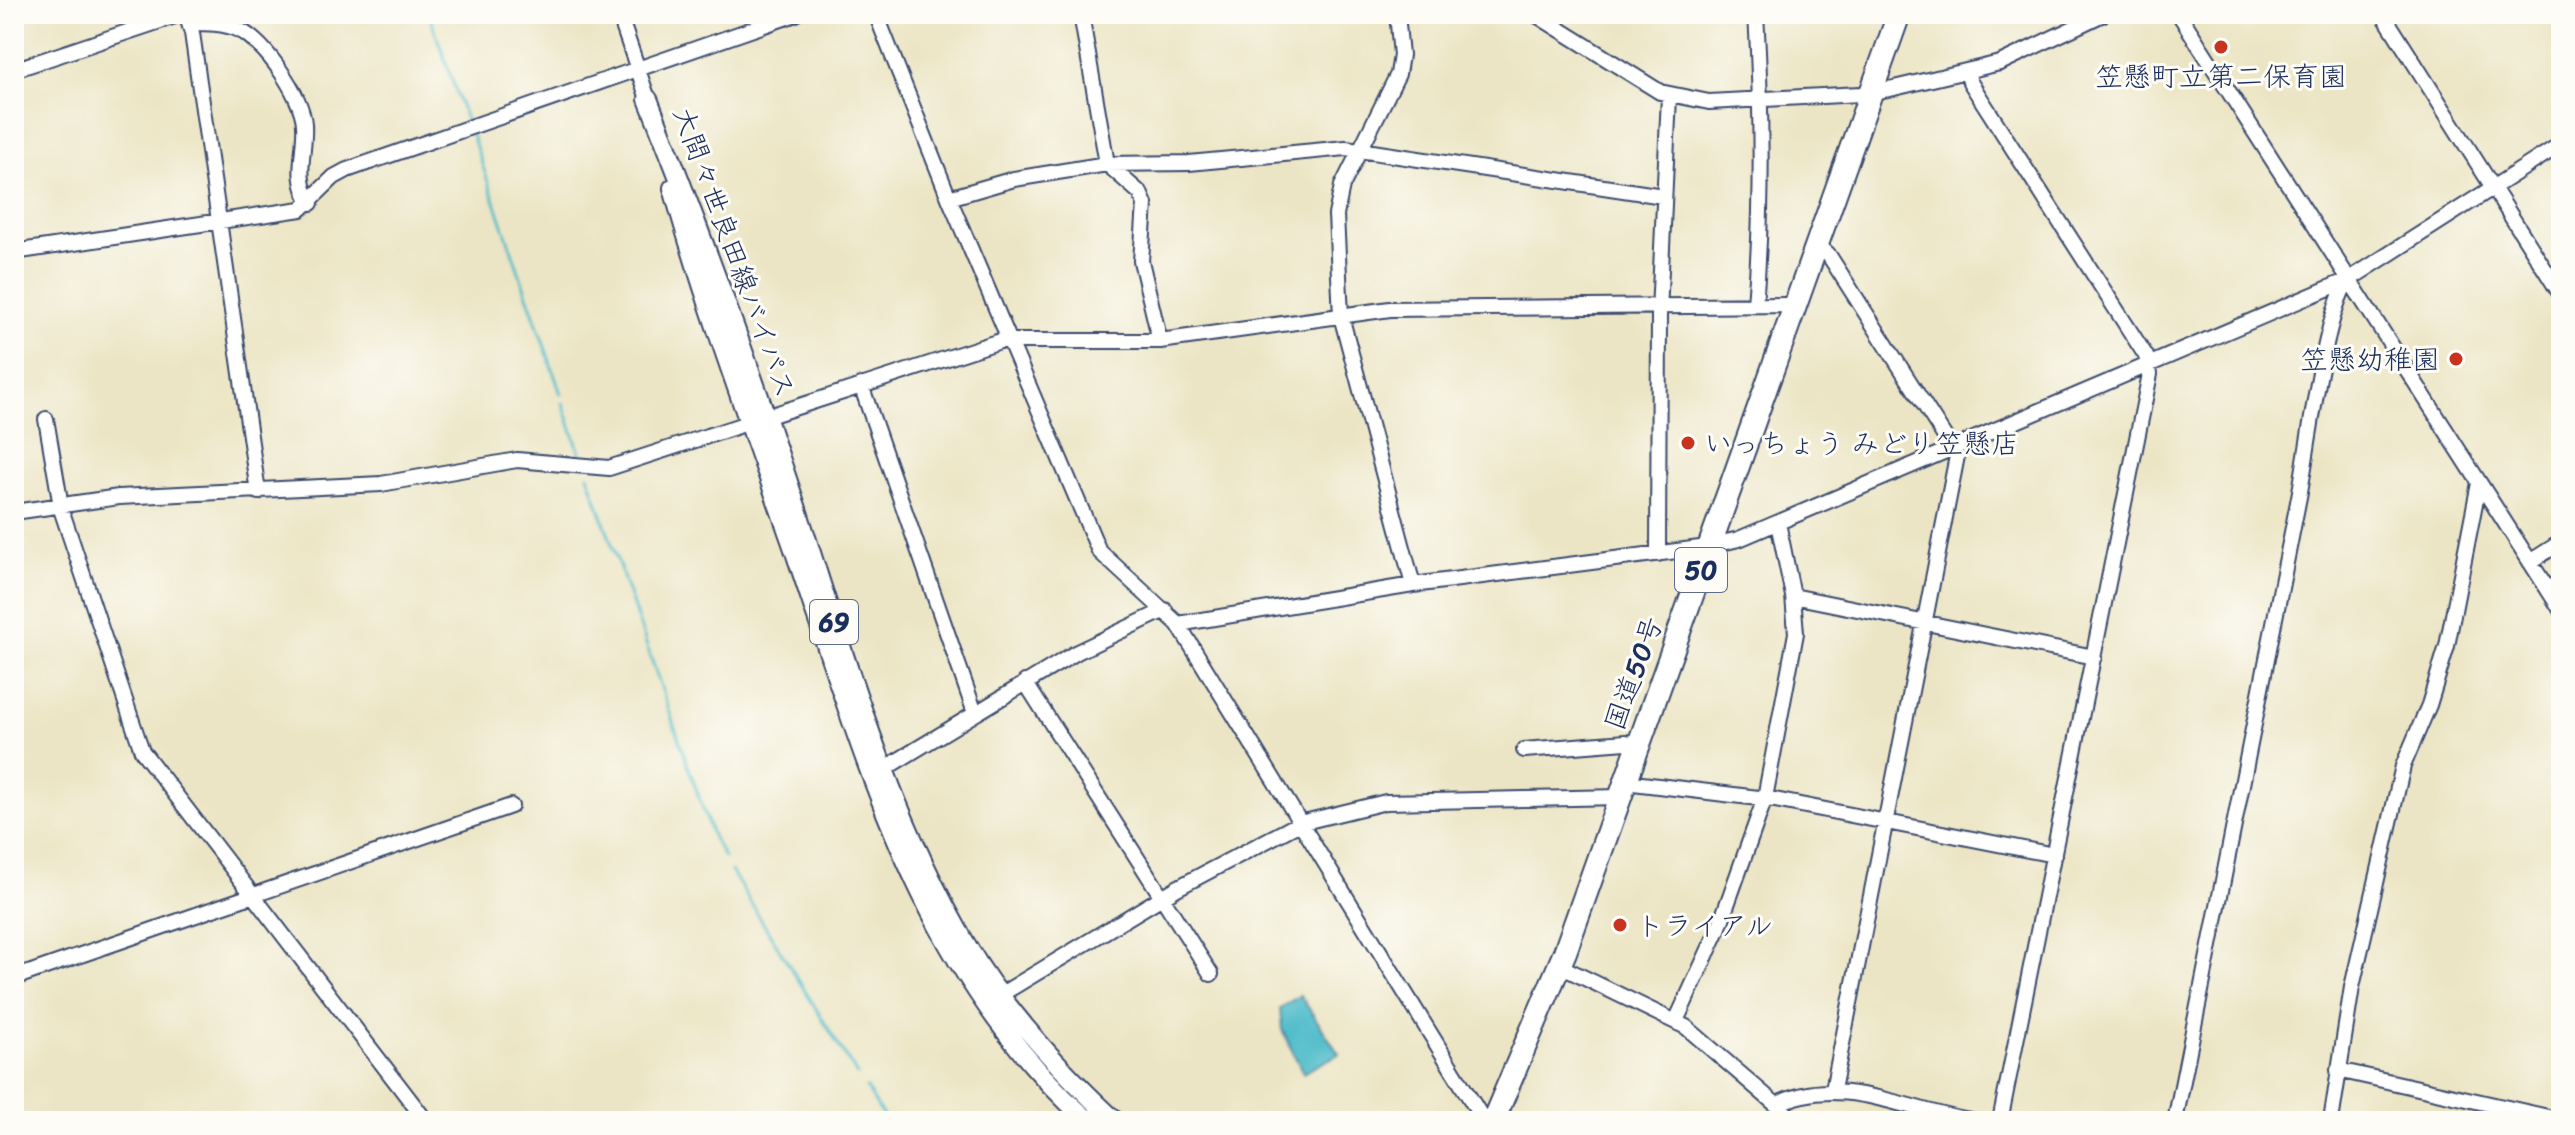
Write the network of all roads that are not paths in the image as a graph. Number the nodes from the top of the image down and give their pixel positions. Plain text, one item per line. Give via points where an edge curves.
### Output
1 (619, 14) edge
2 (796, 14) edge
3 (876, 14) edge
4 (1081, 14) edge
5 (1397, 14) edge
6 (1535, 14) edge
7 (1756, 14) edge
8 (1899, 14) edge
9 (2103, 14) edge
10 (2179, 14) edge
11 (2383, 14) edge
12 (186, 17) edge
13 (638, 69) junction
14 (14, 70) edge
15 (1967, 71) junction
16 (1872, 92) junction
17 (1669, 96) junction
18 (648, 99) joint
19 (1762, 100) junction
20 (2561, 144) edge
21 (1361, 149) junction
22 (1107, 164) junction
23 (2492, 188) junction
24 (1663, 196) junction
25 (949, 198) junction
26 (311, 203) junction
27 (219, 221) junction
28 (1817, 245) junction
29 (14, 252) edge
30 (2350, 279) junction
31 (2561, 295) edge
32 (1755, 305) junction
33 (1660, 306) junction
34 (1795, 307) junction
35 (1341, 316) junction
36 (1010, 341) junction
37 (1160, 341) junction
38 (2149, 364) junction
39 (861, 385) junction
40 (46, 419) dead end
41 (758, 419) junction
42 (1954, 449) junction
43 (2479, 483) junction
44 (258, 492) junction
45 (60, 504) junction
46 (14, 512) edge
47 (1778, 523) junction
48 (2561, 542) edge
49 (1710, 546) junction
50 (1658, 554) junction
51 (2530, 562) junction
52 (1413, 585) junction
53 (1793, 596) junction
54 (1165, 610) junction
55 (2561, 610) edge
56 (1923, 620) junction
57 (1178, 624) junction
58 (2094, 657) junction
59 (1025, 682) junction
60 (975, 713) junction
61 (1639, 745) junction
62 (1524, 750) dead end
63 (884, 769) junction
64 (1622, 790) junction
65 (1765, 798) junction
66 (511, 806) dead end
67 (1887, 821) junction
68 (1300, 823) junction
69 (2054, 855) junction
70 (253, 897) junction
71 (1162, 897) junction
72 (1560, 966) junction
73 (1211, 974) dead end
74 (14, 978) edge
75 (1000, 995) junction
76 (1676, 1021) junction
77 (2338, 1070) junction
78 (1833, 1090) junction
79 (1776, 1105) junction
80 (1964, 1120) edge
81 (2561, 1120) edge
82 (426, 1121) edge
83 (1088, 1121) edge
84 (1115, 1121) edge
85 (1484, 1121) edge
86 (1493, 1121) edge
87 (1795, 1121) edge
88 (2000, 1121) edge
89 (2175, 1121) edge
90 (2331, 1121) edge

1 - 13 street
2 - 13 street
3 - 25 street
4 - 22 street
5 - 21 street via 1401,62
6 - 17 street
7 - 19 street
8 - 16 highway, 国道50号 / 50
9 - 15 street via 2030,51
10 - 30 street
11 - 23 street
12 - 14 street
12 - 26 street via 240,30 258,43 295,89 304,124 300,173
12 - 27 street
13 - 18 street
13 - 26 street via 342,172
15 - 16 street
15 - 38 street
16 - 19 street
16 - 28 highway, 国道50号 / 50
17 - 19 street via 1709,102
17 - 24 street
18 - 41 main road, 大間々世良田線バイパス / 69 via 696,218
19 - 32 street via 1762,223
20 - 23 street
21 - 22 street
21 - 24 street
21 - 35 street via 1337,207
22 - 25 street via 1014,179
22 - 37 street via 1142,196 1146,213 1141,261
23 - 30 street
23 - 31 street
24 - 33 street
25 - 36 street
26 - 27 street
27 - 29 street
27 - 44 street
28 - 34 highway, 国道50号 / 50
28 - 42 street via 1828,254
30 - 38 street
30 - 43 street
30 - 89 street via 2341,291 2323,366
32 - 33 street
32 - 34 street
33 - 35 street via 1390,309
33 - 50 street
34 - 49 highway, 国道50号 / 50
35 - 37 street
35 - 52 street
36 - 37 street
36 - 39 street
36 - 54 street via 1099,551
38 - 42 street
38 - 58 street
39 - 41 street
39 - 60 street
40 - 45 street
41 - 44 street via 609,468 517,460 405,482
41 - 63 main road, 大間々世良田線バイパス / 69
41 - 83 main road, 大間々世良田線バイパス / 69 via 872,775 922,900 969,981 1043,1077
42 - 47 street
42 - 56 street via 1957,460
43 - 51 street
43 - 77 street via 2447,646 2403,766
44 - 45 street via 157,494
45 - 46 street
45 - 70 street via 142,751
47 - 49 street
47 - 53 street
48 - 51 street
49 - 50 street
49 - 61 highway, 国道50号 / 50
50 - 52 street
51 - 55 street
52 - 57 street
53 - 56 street
53 - 65 street via 1793,657
54 - 57 street
54 - 59 street
56 - 58 street
56 - 67 street
57 - 68 street
58 - 69 street
59 - 60 street
59 - 71 street
60 - 63 street
61 - 62 street
61 - 64 highway, 国道50号 / 50
63 - 75 main road, 大間々世良田線バイパス / 69 via 938,892
64 - 65 street
64 - 68 street via 1386,802
64 - 72 highway, 国道50号 / 50
65 - 67 street
65 - 76 street via 1718,930
66 - 70 street
67 - 69 street
67 - 78 street
68 - 71 street
68 - 85 street
69 - 88 street
70 - 74 street
70 - 82 street
71 - 73 street
71 - 75 street
72 - 76 street
72 - 86 highway, 国道50号 / 50
75 - 84 main road, 大間々世良田線バイパス / 69 via 1054,1062
76 - 79 street
77 - 81 street
77 - 90 street
78 - 79 street
78 - 80 street
79 - 87 street

